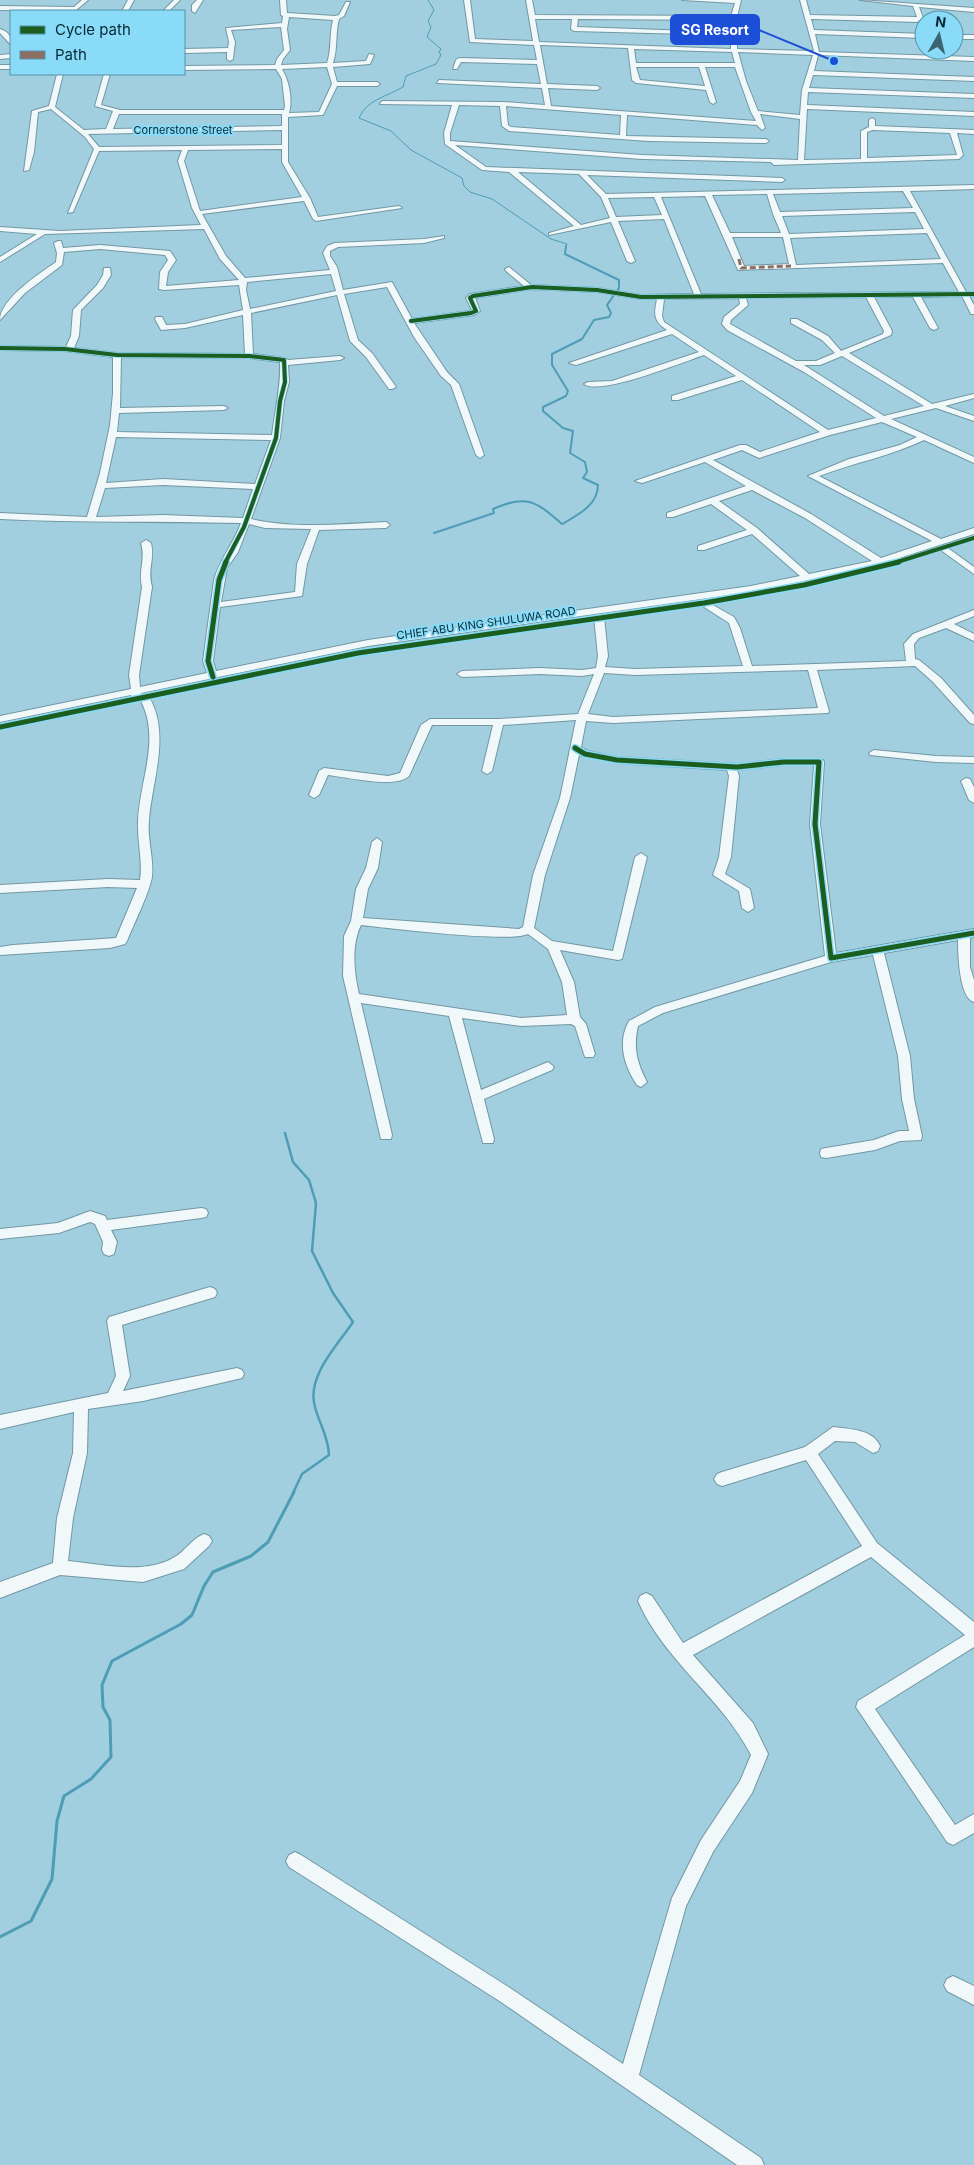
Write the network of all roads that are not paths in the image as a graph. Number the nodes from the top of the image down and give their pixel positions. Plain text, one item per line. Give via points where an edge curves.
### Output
1 (85, 0) edge
2 (177, 0) edge
3 (200, 0) edge
4 (283, 0) edge
5 (467, 0) edge
6 (528, 0) edge
7 (685, 0) edge
8 (803, 0) edge
9 (863, 0) edge
10 (737, 1) edge
11 (348, 3) dead end
12 (916, 6) junction
13 (0, 8) edge
14 (74, 10) edge
15 (167, 10) edge
16 (597, 10) dead end
17 (974, 10) edge
18 (194, 11) dead end
19 (532, 14) junction
20 (286, 16) junction
21 (575, 17) junction
22 (808, 17) junction
23 (336, 18) junction
24 (689, 18) junction
25 (732, 18) junction
26 (285, 25) junction
27 (688, 32) junction
28 (814, 32) junction
29 (914, 36) edge
30 (537, 41) junction
31 (631, 46) junction
32 (688, 49) junction
33 (230, 50) junction
34 (185, 51) edge
35 (735, 51) junction
36 (817, 54) junction
37 (371, 55) dead end
38 (974, 59) edge
39 (539, 62) junction
40 (330, 65) junction
41 (633, 65) junction
42 (701, 65) junction
43 (736, 65) junction
44 (278, 67) junction
45 (185, 68) edge
46 (227, 68) junction
47 (455, 68) dead end
48 (811, 73) junction
49 (60, 75) edge
50 (107, 75) edge
51 (974, 79) edge
52 (439, 82) dead end
53 (335, 84) junction
54 (378, 84) dead end
55 (542, 85) junction
56 (597, 88) dead end
57 (708, 88) junction
58 (805, 90) junction
59 (974, 96) edge
60 (712, 102) dead end
61 (382, 103) dead end
62 (456, 104) junction
63 (502, 104) junction
64 (52, 107) junction
65 (548, 107) junction
66 (804, 107) junction
67 (871, 110) junction
68 (116, 112) junction
69 (754, 112) junction
70 (285, 113) junction
71 (624, 113) junction
72 (974, 114) edge
73 (803, 117) junction
74 (760, 122) junction
75 (285, 128) junction
76 (872, 128) junction
77 (109, 130) junction
78 (81, 132) junction
79 (953, 132) junction
80 (974, 132) edge
81 (623, 137) junction
82 (238, 138) junction
83 (447, 143) junction
84 (186, 147) junction
85 (285, 147) junction
86 (97, 148) junction
87 (771, 153) junction
88 (864, 161) junction
89 (801, 163) junction
90 (510, 169) junction
91 (26, 170) dead end
92 (581, 173) junction
93 (782, 180) junction
94 (974, 187) edge
95 (905, 188) junction
96 (769, 191) junction
97 (786, 191) junction
98 (708, 194) junction
99 (657, 195) junction
100 (604, 196) junction
101 (307, 198) junction
102 (399, 208) dead end
103 (917, 210) junction
104 (70, 212) dead end
105 (198, 213) junction
106 (776, 214) junction
107 (665, 217) junction
108 (613, 219) junction
109 (205, 227) junction
110 (579, 227) junction
111 (0, 229) edge
112 (929, 231) junction
113 (47, 232) junction
114 (551, 234) dead end
115 (785, 235) junction
116 (729, 236) junction
117 (442, 237) dead end
118 (60, 250) junction
119 (0, 260) edge
120 (630, 261) dead end
121 (946, 261) junction
122 (791, 266) junction
123 (509, 269) dead end
124 (107, 270) dead end
125 (334, 272) junction
126 (243, 281) junction
127 (529, 287) junction
128 (341, 293) junction
129 (964, 294) junction
130 (974, 294) edge
131 (742, 295) junction
132 (870, 295) junction
133 (916, 295) junction
134 (661, 296) junction
135 (698, 296) junction
136 (247, 312) junction
137 (974, 312) edge
138 (0, 318) edge
139 (159, 319) dead end
140 (411, 321) junction
141 (794, 321) dead end
142 (934, 328) dead end
143 (673, 332) junction
144 (0, 348) edge
145 (69, 349) junction
146 (706, 352) junction
147 (841, 353) junction
148 (118, 355) junction
149 (249, 356) junction
150 (340, 358) dead end
151 (285, 362) junction
152 (572, 363) dead end
153 (809, 368) junction
154 (743, 377) junction
155 (588, 384) dead end
156 (392, 387) dead end
157 (974, 396) edge
158 (675, 398) dead end
159 (933, 406) junction
160 (224, 408) dead end
161 (114, 410) junction
162 (881, 418) junction
163 (974, 419) edge
164 (827, 433) junction
165 (111, 434) junction
166 (924, 437) junction
167 (276, 438) junction
168 (480, 455) dead end
169 (707, 460) junction
170 (974, 460) edge
171 (640, 481) dead end
172 (101, 486) junction
173 (260, 487) junction
174 (754, 487) junction
175 (712, 502) junction
176 (670, 515) dead end
177 (0, 516) edge
178 (91, 519) junction
179 (246, 520) junction
180 (386, 525) dead end
181 (316, 527) junction
182 (754, 530) junction
183 (974, 530) edge
184 (974, 538) edge
185 (146, 543) dead end
186 (942, 546) junction
187 (702, 548) dead end
188 (879, 561) junction
189 (974, 571) edge
190 (806, 577) junction
191 (704, 603) junction
192 (216, 606) junction
193 (636, 608) junction
194 (974, 613) edge
195 (599, 617) junction
196 (948, 625) junction
197 (974, 638) edge
198 (913, 661) junction
199 (748, 667) junction
200 (812, 668) junction
201 (600, 670) junction
202 (462, 674) dead end
203 (213, 677) junction
204 (139, 697) junction
205 (582, 717) junction
206 (0, 719) edge
207 (974, 721) edge
208 (499, 722) junction
209 (0, 728) edge
210 (574, 748) junction
211 (874, 754) dead end
212 (974, 760) edge
213 (731, 767) junction
214 (488, 770) dead end
215 (966, 782) dead end
216 (314, 795) dead end
217 (974, 800) edge
218 (377, 842) dead end
219 (641, 857) dead end
220 (144, 884) junction
221 (0, 889) edge
222 (748, 908) dead end
223 (357, 921) junction
224 (528, 929) junction
225 (969, 934) edge
226 (548, 944) junction
227 (877, 949) junction
228 (0, 951) edge
229 (831, 958) junction
230 (973, 994) edge
231 (354, 998) junction
232 (454, 1012) junction
233 (574, 1019) junction
234 (589, 1054) dead end
235 (548, 1067) dead end
236 (641, 1082) dead end
237 (476, 1097) junction
238 (386, 1135) dead end
239 (488, 1139) dead end
240 (826, 1153) dead end
241 (201, 1213) dead end
242 (103, 1226) junction
243 (0, 1234) edge
244 (109, 1250) dead end
245 (210, 1293) dead end
246 (237, 1374) dead end
247 (113, 1398) junction
248 (80, 1405) junction
249 (0, 1422) edge
250 (873, 1446) dead end
251 (809, 1452) junction
252 (722, 1479) dead end
253 (204, 1541) dead end
254 (872, 1548) junction
255 (60, 1568) junction
256 (0, 1590) edge
257 (646, 1600) dead end
258 (974, 1632) edge
259 (974, 1638) edge
260 (680, 1653) junction
261 (974, 1823) edge
262 (295, 1861) dead end
263 (953, 1985) dead end
264 (974, 1996) edge
265 (628, 2078) junction
266 (754, 2165) edge

1 - 14 street
2 - 15 street
3 - 18 street
4 - 20 street via 283,15
5 - 30 street via 471,40
6 - 19 street
7 - 10 street
8 - 22 street
9 - 12 street
10 - 25 street
11 - 23 street via 342,16
12 - 17 street
12 - 22 street via 921,22
13 - 14 street
16 - 19 street
19 - 21 street
19 - 30 street
20 - 23 street
20 - 26 street
21 - 24 street
21 - 27 street via 574,29 577,30
22 - 28 street
23 - 40 street
24 - 25 street
24 - 27 street
25 - 35 street
26 - 33 street via 228,29 232,42
26 - 44 street via 287,50
27 - 32 street
28 - 29 street
28 - 36 street
30 - 31 street
30 - 39 street
31 - 32 street
31 - 41 street
32 - 35 street
33 - 34 street
33 - 46 street
35 - 36 street
35 - 43 street
36 - 38 street
36 - 48 street
37 - 40 street via 368,63
39 - 47 street via 459,60
39 - 55 street
40 - 44 street
40 - 53 street
41 - 42 street
41 - 57 street via 638,82
42 - 43 street
42 - 57 street
43 - 69 street
44 - 46 street
44 - 70 street via 286,83 288,106
45 - 46 street
48 - 51 street
48 - 58 street
49 - 64 street
50 - 68 street via 98,106
52 - 55 street
53 - 54 street
53 - 70 street via 321,114
55 - 56 street
55 - 65 street
57 - 60 street
58 - 59 street
58 - 66 street
61 - 62 street
62 - 63 street
62 - 83 street
63 - 65 street
63 - 81 street via 507,128
64 - 78 street
64 - 91 street via 35,111 32,152
65 - 71 street
66 - 67 street
66 - 73 street
67 - 72 street
67 - 76 street
68 - 70 street
68 - 77 street
69 - 73 street
69 - 74 street
70 - 75 street
71 - 74 street
71 - 81 street
73 - 89 street
74 - 87 street
75 - 82 street, Cornerstone Street
75 - 85 street
76 - 79 street
76 - 88 street via 864,131
77 - 78 street, Cornerstone Street
77 - 82 street, Cornerstone Street
78 - 86 street
79 - 80 street
79 - 88 street via 959,158
81 - 87 street
82 - 84 street
82 - 85 street
83 - 87 street via 642,157
83 - 90 street via 482,168
84 - 86 street
84 - 105 street via 181,161
85 - 101 street via 287,168
86 - 104 street
87 - 89 street
87 - 93 street
88 - 89 street
90 - 92 street
90 - 110 street
92 - 93 street
92 - 100 street
93 - 97 street
94 - 95 street
95 - 97 street
95 - 103 street
96 - 97 street
96 - 98 street
96 - 106 street
98 - 99 street
98 - 116 street
99 - 100 street
99 - 107 street
100 - 108 street
101 - 102 street via 320,220
101 - 105 street
103 - 106 street
103 - 112 street
105 - 109 street
106 - 115 street
107 - 108 street
107 - 135 street
108 - 110 street
108 - 120 street
109 - 113 street
109 - 126 street via 223,257
110 - 114 street
111 - 113 street
112 - 115 street
112 - 121 street
113 - 118 street
113 - 119 street
115 - 116 street
115 - 122 street
116 - 122 street via 741,268
117 - 125 street via 331,247 325,254
118 - 126 street via 100,246 167,253 172,260 164,272 164,288
118 - 138 street via 59,263 22,291
121 - 122 street
121 - 129 street
123 - 127 street
124 - 145 street via 100,286 77,310 75,336
125 - 126 street
125 - 128 street
126 - 136 street
127 - 134 street via 597,290 635,297
127 - 140 street via 473,296 470,298 476,310 471,314
128 - 136 street
128 - 140 street via 389,284
128 - 156 street via 354,341 369,355
129 - 130 street
129 - 133 street
129 - 137 street
131 - 132 street
131 - 135 street
131 - 153 street via 744,305 729,316 726,324
132 - 133 street
132 - 147 street via 887,334
133 - 142 street
134 - 135 street
134 - 143 street via 658,319
136 - 139 street via 170,328 164,328
136 - 149 street
140 - 168 street via 418,337 455,384
141 - 147 street via 825,338
143 - 146 street
143 - 152 street
144 - 145 street
145 - 148 street
146 - 154 street
146 - 155 street via 613,383
147 - 153 street
147 - 159 street
148 - 149 street
148 - 161 street
149 - 151 street via 280,358
150 - 151 street
151 - 167 street
153 - 162 street
154 - 158 street
154 - 164 street
157 - 159 street
159 - 162 street
159 - 163 street
160 - 161 street
161 - 165 street
162 - 164 street
162 - 166 street
164 - 169 street via 759,455 743,447
165 - 167 street
165 - 172 street
166 - 170 street
166 - 186 street via 912,444 812,476
167 - 173 street
169 - 171 street
169 - 174 street
172 - 173 street via 163,482
172 - 178 street
173 - 179 street
174 - 175 street
174 - 188 street via 808,516
175 - 176 street
175 - 182 street
177 - 178 street
178 - 179 street
179 - 181 street via 265,525
179 - 192 street via 234,552 222,568
180 - 181 street
181 - 192 street via 302,564 299,594
182 - 187 street
182 - 190 street
183 - 186 street
184 - 186 street, CHIEF ABU KING SHULUWA ROAD
185 - 204 street via 149,559 144,574 147,587 134,676
186 - 188 street
186 - 189 street
186 - 191 street, CHIEF ABU KING SHULUWA ROAD via 862,572
188 - 190 street
190 - 193 street
191 - 193 street, CHIEF ABU KING SHULUWA ROAD
191 - 199 street via 734,623 741,655
192 - 203 street via 208,660
193 - 195 street, CHIEF ABU KING SHULUWA ROAD
193 - 203 street via 368,643
194 - 196 street
195 - 201 street via 603,656
195 - 204 street, CHIEF ABU KING SHULUWA ROAD via 358,653
196 - 197 street
196 - 198 street via 925,632 911,641 909,648
198 - 200 street
198 - 207 street via 937,680
199 - 200 street
199 - 201 street via 635,672
200 - 205 street via 824,711 613,720
201 - 202 street
201 - 205 street
203 - 204 street
204 - 206 street
204 - 209 street, CHIEF ABU KING SHULUWA ROAD
204 - 220 street via 151,711 154,738 143,821
205 - 208 street
205 - 210 street
208 - 214 street
208 - 216 street via 430,722 404,776 388,779 324,771
210 - 213 street via 585,754 617,760
210 - 224 street via 565,798 539,875
211 - 212 street
213 - 222 street via 734,776 726,848 719,875 744,889
213 - 229 street via 819,762 815,824
215 - 217 street
218 - 223 street via 372,868 362,889
219 - 226 street via 618,956
220 - 221 street
220 - 228 street via 121,941
223 - 224 street via 491,932 521,933
223 - 231 street via 350,936 349,976
224 - 226 street
225 - 227 street
225 - 230 street via 964,968
226 - 233 street via 553,947 568,982
227 - 229 street
227 - 240 street via 904,1056 916,1136 899,1136 875,1145
229 - 236 street via 659,1010 633,1024 628,1046 633,1070
231 - 232 street
231 - 238 street
232 - 233 street via 521,1022
232 - 237 street
233 - 234 street via 580,1024
235 - 237 street
237 - 239 street
241 - 242 street
242 - 243 street via 100,1220 90,1216 60,1228
242 - 244 street via 110,1242
245 - 247 street via 114,1321 124,1376
246 - 247 street via 143,1395
247 - 248 street
248 - 249 street
248 - 255 street via 80,1453 65,1518
250 - 251 street via 857,1436 833,1434
251 - 252 street
251 - 254 street
253 - 255 street via 178,1564 143,1575
254 - 258 street
254 - 260 street
255 - 256 street
257 - 260 street
259 - 261 street via 864,1708 953,1836
260 - 265 street via 747,1729 760,1754 746,1787 707,1846 678,1904
262 - 265 street via 507,1996
263 - 264 street
265 - 266 street

